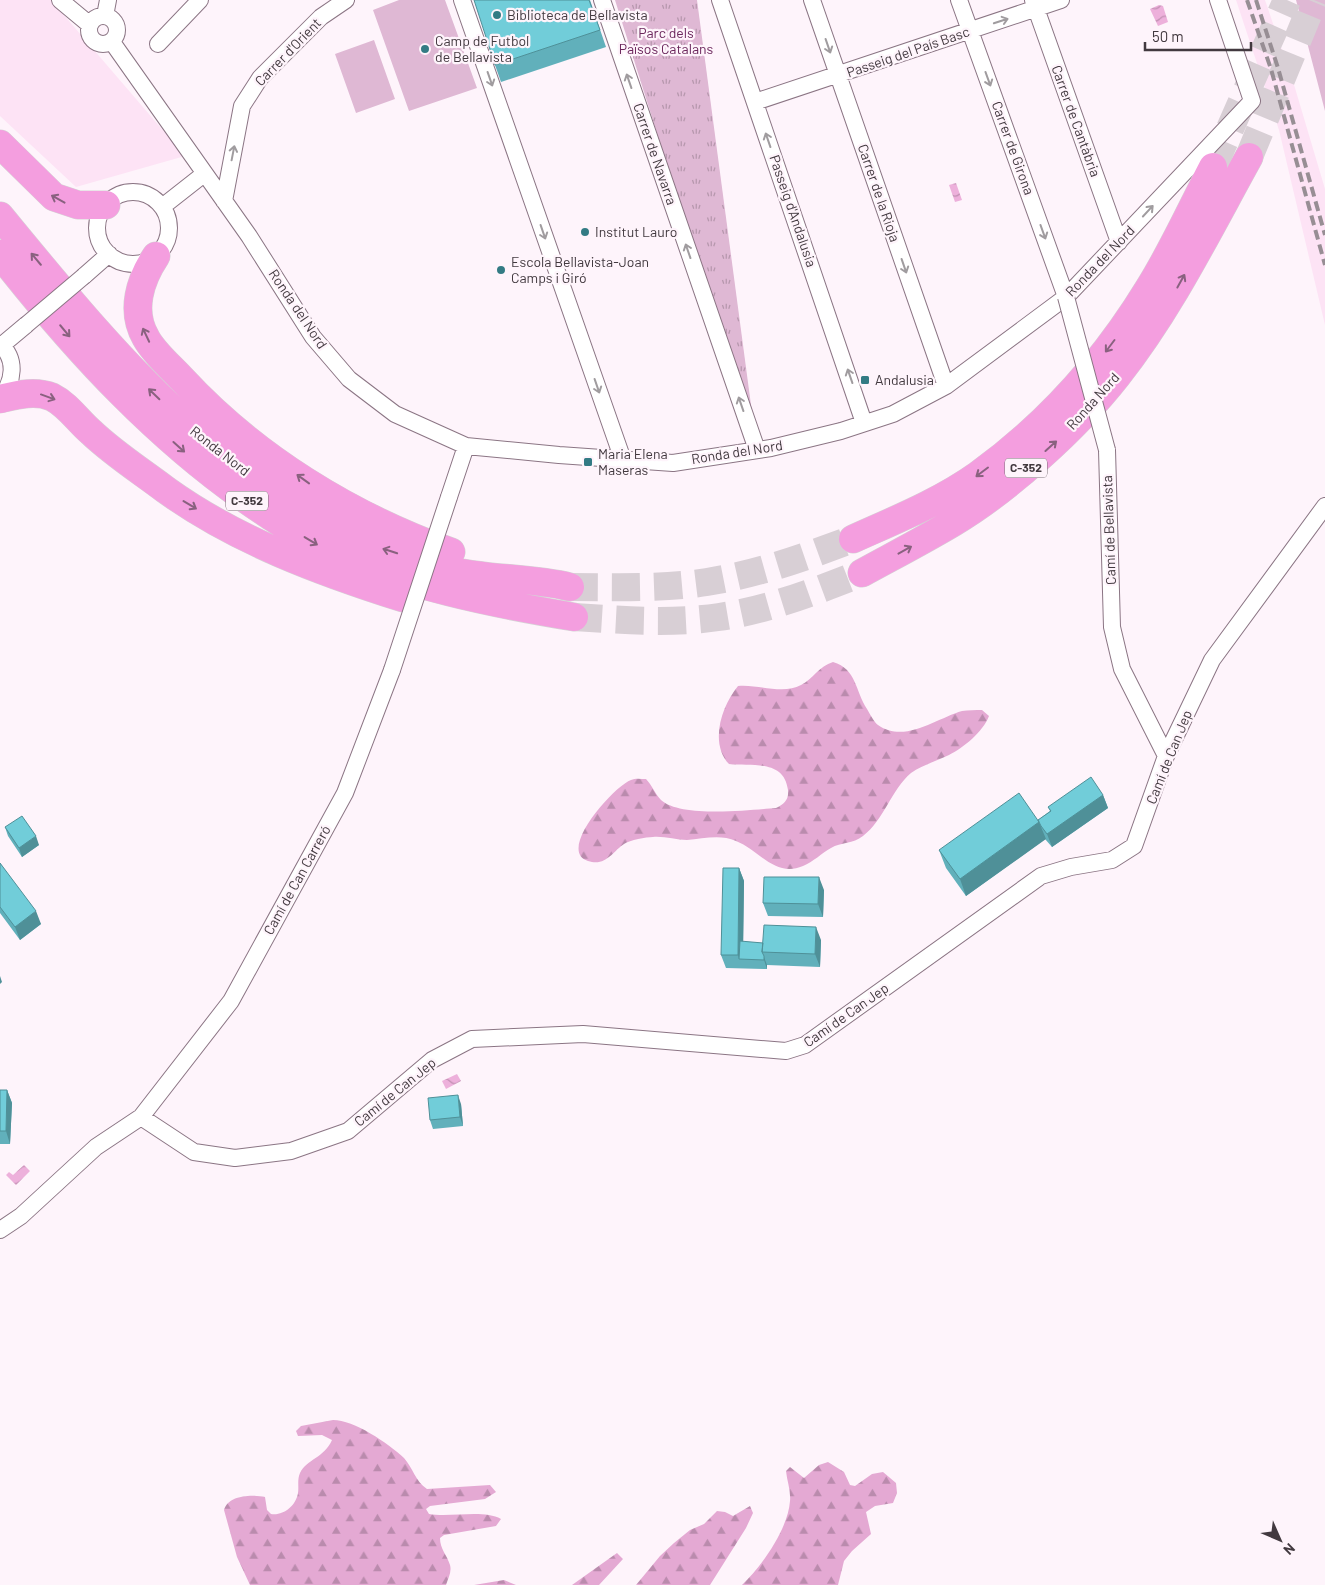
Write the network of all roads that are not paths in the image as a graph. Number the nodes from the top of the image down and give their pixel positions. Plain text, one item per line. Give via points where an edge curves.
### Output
1 (60, 0) edge
2 (200, 0) edge
3 (346, 0) edge
4 (462, 0) edge
5 (602, 0) edge
6 (720, 0) edge
7 (812, 0) edge
8 (959, 0) edge
9 (1061, 0) edge
10 (1218, 0) edge
11 (1035, 5) edge
12 (106, 8) edge
13 (90, 25) junction
14 (970, 31) junction
15 (112, 42) junction
16 (158, 44) dead end
17 (838, 76) junction
18 (755, 102) junction
19 (0, 144) edge
20 (1249, 156) tunnel mouth
21 (1213, 167) tunnel mouth
22 (204, 174) junction
23 (224, 201) junction
24 (106, 205) junction
25 (162, 207) junction
26 (0, 216) edge
27 (1120, 242) junction
28 (0, 254) edge
29 (109, 254) junction
30 (156, 256) junction
31 (1066, 297) junction
32 (1, 344) edge
33 (946, 386) junction
34 (0, 399) edge
35 (864, 423) junction
36 (466, 446) junction
37 (757, 450) junction
38 (623, 460) junction
39 (1325, 506) edge
40 (853, 539) tunnel mouth
41 (862, 573) tunnel mouth
42 (1166, 756) junction
43 (140, 1117) junction
44 (0, 1230) edge

1 - 13 street
2 - 16 street
23 -> 3 street, Carrer d'Orient via 242,106 267,72 321,17
4 -> 38 street
37 -> 5 street, Carrer de Navarra
6 - 18 street, Passeig d'Andalusia
7 -> 17 street, Carrer de la Rioja
8 - 14 street, Carrer de Girona
9 - 11 street, Passeig del País Basc
27 -> 10 street, Ronda del Nord via 1252,101
14 -> 11 street, Passeig del País Basc
11 - 27 street, Carrer de Cantàbria
12 - 13 street
12 - 15 street via 118,34
13 - 15 street via 90,35 96,43
14 - 17 street, Passeig del País Basc
14 -> 31 street, Carrer de Girona
15 - 22 street, Ronda del Nord
17 - 18 street, Passeig del País Basc
17 -> 33 street, Carrer de la Rioja
35 -> 18 street, Passeig d'Andalusia
24 -> 19 highway via 78,206 54,198
41 -> 20 highway, Ronda Nord / C-352 via 956,521 1021,472 1068,429 1116,377 1178,287
21 -> 40 highway, Ronda Nord / C-352 via 1150,287 1099,361 1064,400 977,476 916,511
22 - 23 street, Ronda del Nord
22 - 25 street
23 - 36 street, Ronda del Nord via 313,337 350,379 395,414
24 - 25 street via 125,193 138,192 150,196
24 - 29 street via 99,216 97,228 99,240
25 - 30 street via 169,224 168,236
26 - 30 highway, Ronda Nord / C-352 via 110,348 151,391 245,472 336,528 380,548 444,569 481,577 564,585 470,558 416,539 359,513 309,484 250,441 200,399 145,338 137,298 144,274
27 - 31 street, Ronda del Nord
28 - 34 highway, Ronda Nord / C-352 via 86,355 147,418 197,463 280,522 326,550 434,590 574,618 535,624 460,611 396,596 292,559 227,527 169,492 52,398 21,394
29 - 30 street via 116,260 132,264
29 - 32 street, bridge
31 - 33 street, Ronda del Nord
31 - 42 street, Camí de Bellavista, bridge via 1107,450 1112,627 1122,669
32 - 34 street via 9,354 12,366 11,379
33 - 35 street, Ronda del Nord via 893,414
35 - 37 street, Ronda del Nord
36 - 38 street, Ronda del Nord
36 - 43 street, Camí de Can Carreró, bridge via 392,670 344,793 231,1001
37 - 38 street, Ronda del Nord via 673,463
39 - 42 street, Camí de Can Jep via 1212,660
42 - 43 street, Camí de Can Jep via 1134,846 1112,860 1041,876 805,1045 786,1051 583,1034 472,1039 432,1060 348,1131 291,1151 235,1158 194,1152
43 - 44 street, Camí de Can Carreró via 96,1147 22,1216

